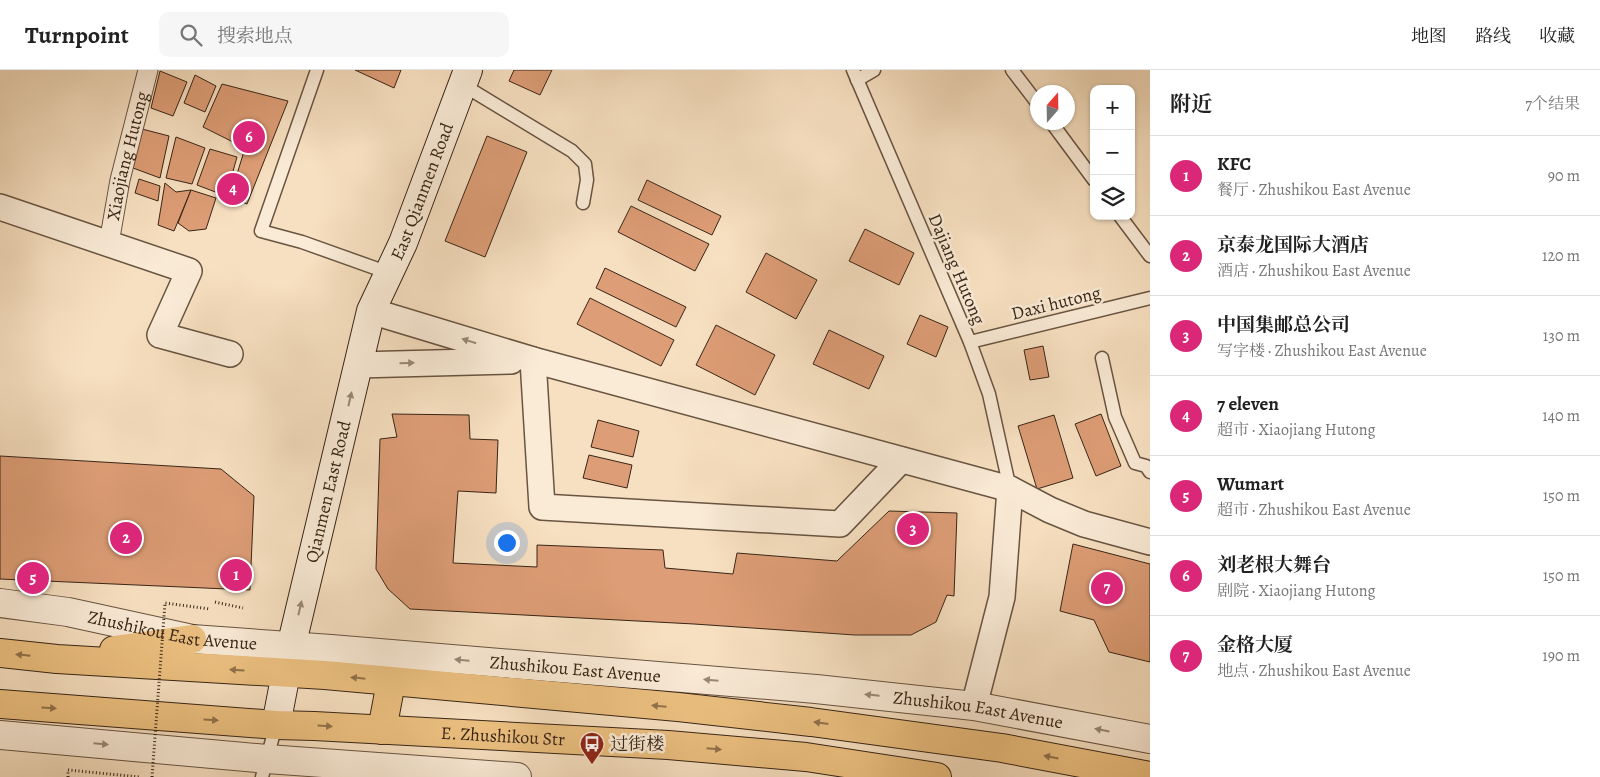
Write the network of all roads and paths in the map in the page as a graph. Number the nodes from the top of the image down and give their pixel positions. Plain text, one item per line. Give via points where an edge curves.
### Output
1 (148, 70) edge
2 (317, 70) edge
3 (874, 70) edge
4 (1012, 70) edge
5 (855, 75) edge
6 (466, 78) edge
7 (1030, 94) edge
8 (1057, 130) edge
9 (1090, 175) edge
10 (583, 204) dead end
11 (0, 207) edge
12 (1123, 220) edge
13 (109, 243) junction
14 (1150, 256) edge
15 (389, 273) junction
16 (1150, 298) edge
17 (371, 311) junction
18 (970, 342) junction
19 (230, 354) dead end
20 (1102, 358) dead end
21 (533, 360) junction
22 (358, 364) junction
23 (901, 460) junction
24 (1150, 472) edge
25 (1010, 489) junction
26 (1150, 542) edge
27 (0, 602) edge
28 (215, 602) dead end
29 (243, 608) dead end
30 (210, 609) dead end
31 (192, 639) junction
32 (0, 653) edge
33 (57, 659) junction
34 (288, 660) junction
35 (391, 682) junction
36 (0, 704) edge
37 (974, 706) junction
38 (276, 725) junction
39 (382, 730) junction
40 (0, 735) edge
41 (1150, 740) edge
42 (265, 768) edge
43 (1150, 776) edge
44 (68, 777) edge
45 (140, 777) edge
46 (152, 777) edge
47 (517, 777) edge
48 (938, 777) edge

1 - 13 street, Xiaojiang Hutong via 120,180
2 - 15 lane via 261,230
3 - 5 lane
4 - 7 lane
5 - 18 lane, Dajiang Hutong
6 - 10 lane via 572,151 585,164 587,180
6 - 15 street, East Qianmen Road
8 - 9 lane
11 - 13 street, Xiaojiang Hutong
12 - 14 lane
13 - 19 street, Xiaojiang Hutong via 189,271 160,335
15 - 17 street, East Qianmen Road
16 - 18 lane, Daxi hutong
21 -> 17 street
17 - 22 street, Qianmen East Road
18 - 25 lane, Dajiang Hutong via 988,394
20 - 24 lane via 1115,416 1134,463 1146,466
22 -> 21 street
21 - 23 street
21 - 23 street via 542,507 840,524
34 -> 22 street, Qianmen East Road
23 - 25 street
25 - 26 street via 1084,524
25 - 37 street via 1002,597
27 - 31 street, Zhushikou East Avenue via 68,612
28 - 29 path
30 - 46 path, bridge via 165,604
31 - 33 main road
31 - 34 street, Zhushikou East Avenue
33 -> 32 main road, Zhushikou East Avenue
34 -> 33 main road, Zhushikou East Avenue
35 -> 34 main road, Zhushikou East Avenue
37 -> 34 street, Zhushikou East Avenue via 816,689
34 - 38 street, Qianmen East Road
35 - 39 main road
43 -> 35 main road, Zhushikou East Avenue via 1002,748 812,722
36 -> 38 main road
41 -> 37 street, Zhushikou East Avenue
38 -> 39 main road, E. Zhushikou Str
38 - 42 lane
39 -> 48 main road, E. Zhushikou Str via 668,745 806,757
40 -> 42 street
42 - 47 street
44 - 45 path via 68,770

